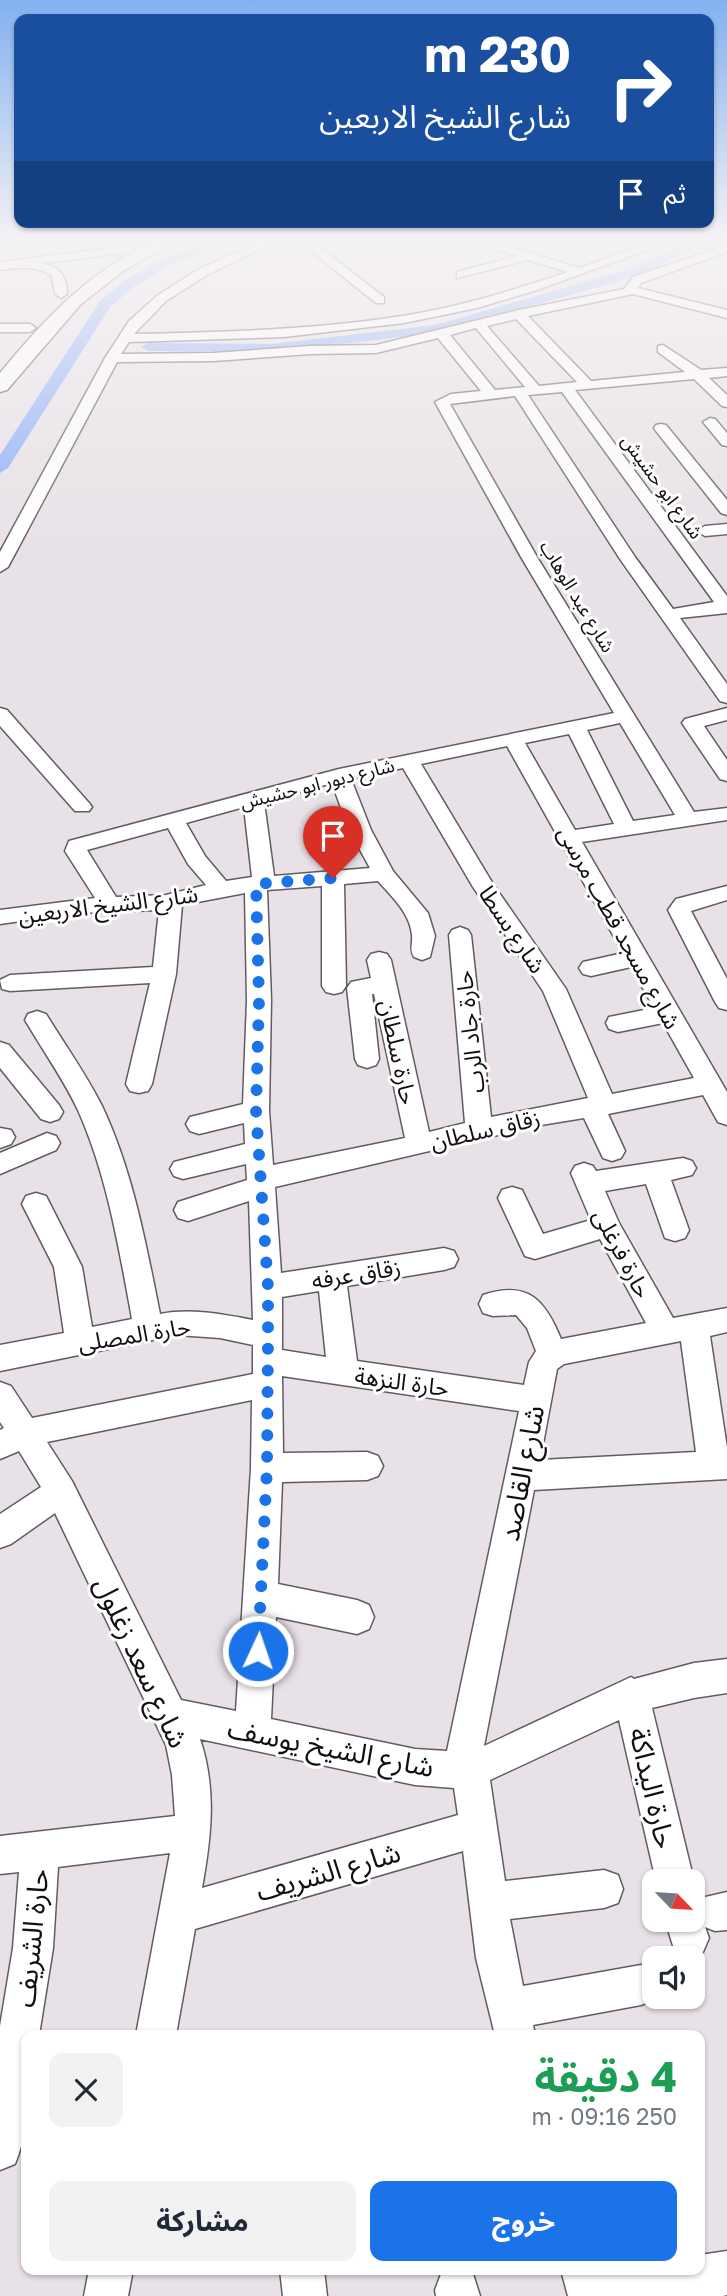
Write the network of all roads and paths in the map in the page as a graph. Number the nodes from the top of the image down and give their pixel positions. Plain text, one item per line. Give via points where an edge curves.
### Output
1 (15, 346) edge
2 (32, 346) edge
3 (119, 346) edge
4 (389, 346) edge
5 (452, 346) edge
6 (495, 346) edge
7 (550, 346) edge
8 (663, 349) dead end
9 (112, 358) junction
10 (0, 365) edge
11 (727, 372) edge
12 (697, 374) junction
13 (0, 386) edge
14 (589, 387) junction
15 (566, 388) junction
16 (528, 392) junction
17 (492, 395) junction
18 (727, 403) edge
19 (710, 422) dead end
20 (661, 428) dead end
21 (727, 442) edge
22 (715, 495) junction
23 (690, 498) dead end
24 (727, 510) edge
25 (727, 529) edge
26 (705, 531) dead end
27 (0, 568) edge
28 (726, 607) edge
29 (668, 615) junction
30 (727, 697) edge
31 (0, 714) edge
32 (727, 714) edge
33 (625, 716) junction
34 (575, 726) junction
35 (513, 739) junction
36 (408, 760) junction
37 (339, 775) junction
38 (727, 775) edge
39 (253, 798) junction
40 (82, 807) dead end
41 (727, 814) edge
42 (687, 818) junction
43 (174, 820) junction
44 (626, 828) junction
45 (569, 837) junction
46 (384, 874) junction
47 (333, 878) junction
48 (260, 884) junction
49 (221, 889) junction
50 (727, 893) edge
51 (172, 901) junction
52 (109, 903) junction
53 (0, 917) edge
54 (460, 935) dead end
55 (727, 950) edge
56 (422, 952) dead end
57 (638, 957) junction
58 (379, 960) dead end
59 (713, 965) edge
60 (591, 968) dead end
61 (164, 974) junction
62 (10, 983) dead end
63 (384, 984) junction
64 (334, 986) dead end
65 (727, 1002) edge
66 (668, 1014) junction
67 (37, 1020) dead end
68 (618, 1023) dead end
69 (0, 1051) edge
70 (368, 1059) dead end
71 (139, 1084) dead end
72 (709, 1084) junction
73 (598, 1106) junction
74 (256, 1111) junction
75 (50, 1112) dead end
76 (727, 1115) edge
77 (199, 1124) dead end
78 (479, 1130) junction
79 (47, 1143) dead end
80 (419, 1144) junction
81 (612, 1150) dead end
82 (0, 1164) edge
83 (683, 1168) dead end
84 (183, 1169) dead end
85 (261, 1172) junction
86 (655, 1172) junction
87 (512, 1198) dead end
88 (36, 1204) dead end
89 (188, 1210) dead end
90 (607, 1227) junction
91 (675, 1230) dead end
92 (444, 1259) dead end
93 (332, 1276) junction
94 (268, 1287) junction
95 (494, 1304) dead end
96 (727, 1320) edge
97 (148, 1327) junction
98 (680, 1329) junction
99 (80, 1341) junction
100 (552, 1355) junction
101 (0, 1358) edge
102 (267, 1360) junction
103 (343, 1372) junction
104 (0, 1395) edge
105 (536, 1400) junction
106 (13, 1439) edge
107 (721, 1465) edge
108 (367, 1466) dead end
109 (267, 1468) junction
110 (521, 1476) junction
111 (61, 1491) junction
112 (0, 1533) edge
113 (260, 1597) junction
114 (357, 1617) dead end
115 (727, 1676) edge
116 (631, 1695) junction
117 (169, 1715) junction
118 (253, 1732) junction
119 (466, 1769) junction
120 (477, 1828) junction
121 (193, 1832) junction
122 (40, 1850) junction
123 (0, 1856) edge
124 (672, 1869) edge
125 (604, 1889) dead end
126 (488, 1902) junction
127 (179, 1914) junction
128 (641, 1985) dead end
129 (511, 2022) edge
130 (157, 2030) edge
131 (0, 2149) edge
132 (727, 2273) edge
133 (110, 2275) edge
134 (303, 2275) edge
135 (584, 2275) edge
136 (106, 2296) edge
137 (305, 2296) edge
138 (590, 2296) edge

1 - 10 highway
2 - 13 highway
3 - 9 street
4 - 9 street via 212,358
5 - 17 street
6 - 16 street
7 - 14 street
8 - 12 street
9 - 27 street
11 - 12 street
12 - 14 street
12 - 18 street
14 - 15 street
15 - 16 street
15 - 28 street, شارع ابو حشيش
16 - 17 street
16 - 29 street via 628,559
17 - 33 street, شارع عبد الوهاب via 451,398 442,405
19 - 21 street
20 - 22 street
22 - 23 street
22 - 24 street
25 - 26 street
28 - 29 street
29 - 30 street
31 - 40 street
32 - 38 street via 692,723
33 - 34 street, شارع دبور ابو حشيش
33 - 42 street, شارع عبد الوهاب
34 - 35 street, شارع دبور ابو حشيش
34 - 44 street
35 - 36 street, شارع دبور ابو حشيش
35 - 45 street, شارع مسجد قطب مرسى
36 - 37 street, شارع دبور ابو حشيش
36 - 73 street, شارع بسطا via 484,887 554,989
37 - 39 street, شارع دبور ابو حشيش
37 - 46 street via 360,830
39 - 43 street, شارع دبور ابو حشيش
39 - 48 street
41 - 42 street
42 - 44 street
43 - 49 street via 196,859
43 - 52 street, شارع دبور ابو حشيش via 75,848
44 - 45 street
45 - 57 street, شارع مسجد قطب مرسى
46 - 47 street, شارع الشيخ الاربعين
46 - 56 street via 417,913 424,936
47 - 48 street, شارع الشيخ الاربعين
47 - 64 street
48 - 49 street, شارع الشيخ الاربعين
48 - 74 street
49 - 51 street, شارع الشيخ الاربعين
50 - 59 street via 679,908
51 - 52 street, شارع الشيخ الاربعين
51 - 61 street
52 - 53 street, شارع الشيخ الاربعين
54 - 78 street, حارة جاد الرب
55 - 59 street
57 - 60 street
57 - 66 street, شارع مسجد قطب مرسى
58 - 63 street, حارة سلطان
59 - 65 street
61 - 62 street
61 - 71 street
63 - 70 street via 359,988
63 - 80 street, حارة سلطان
66 - 68 street
66 - 72 street, شارع مسجد قطب مرسى
67 - 97 street via 93,1116 108,1154
69 - 75 street
72 - 73 street, زقاق سلطان
72 - 76 street, شارع مسجد قطب مرسى
73 - 78 street, زقاق سلطان
73 - 81 street, شارع بسطا
74 - 77 street
74 - 85 street
78 - 80 street, زقاق سلطان
79 - 82 street
80 - 85 street, زقاق سلطان
83 - 86 street
84 - 85 street
85 - 89 street
85 - 94 street
86 - 90 street, حارة فرغلى via 586,1178
86 - 91 street
87 - 90 street via 536,1248
88 - 99 street via 68,1267
90 - 98 street, حارة فرغلى
92 - 93 street, زقاق عرفه
93 - 94 street, زقاق عرفه
93 - 103 street
94 - 102 street
95 - 100 street via 526,1306
96 - 98 street
97 - 99 street, حارة المصلى
97 - 102 street, حارة المصلى via 199,1324
98 - 100 street
98 - 107 street
99 - 101 street, حارة المصلى
100 - 105 street, شارع القاصد via 544,1362
102 - 103 street, حارة النزهة
102 - 106 street
102 - 109 street
103 - 105 street, حارة النزهة
104 - 106 street, شارع سعد زغلول
105 - 110 street, شارع القاصد
106 - 111 street, شارع سعد زغلول
107 - 110 street
108 - 109 street
109 - 113 street
110 - 119 street, شارع القاصد
111 - 112 street
111 - 117 street, شارع سعد زغلول
113 - 114 street
113 - 118 street
115 - 116 street, شارع الشيخ يوسف via 680,1681
116 - 119 street, شارع الشيخ يوسف via 484,1765
116 - 124 street, حارة اليداكة
117 - 118 street, شارع الشيخ يوسف
117 - 121 street, شارع سعد زغلول via 189,1763
118 - 119 street, شارع الشيخ يوسف via 415,1767
119 - 120 street, شارع القاصد
120 - 126 street, شارع القاصد
120 - 127 street, شارع الشريف
121 - 122 street
121 - 127 street, شارع سعد زغلول
122 - 123 street
122 - 131 street, حارة الشريف via 31,1961
125 - 126 street
126 - 129 street, شارع القاصد
127 - 130 street, شارع سعد زغلول
128 - 129 street
132 - 138 street
133 - 136 street
134 - 137 street
135 - 138 street

